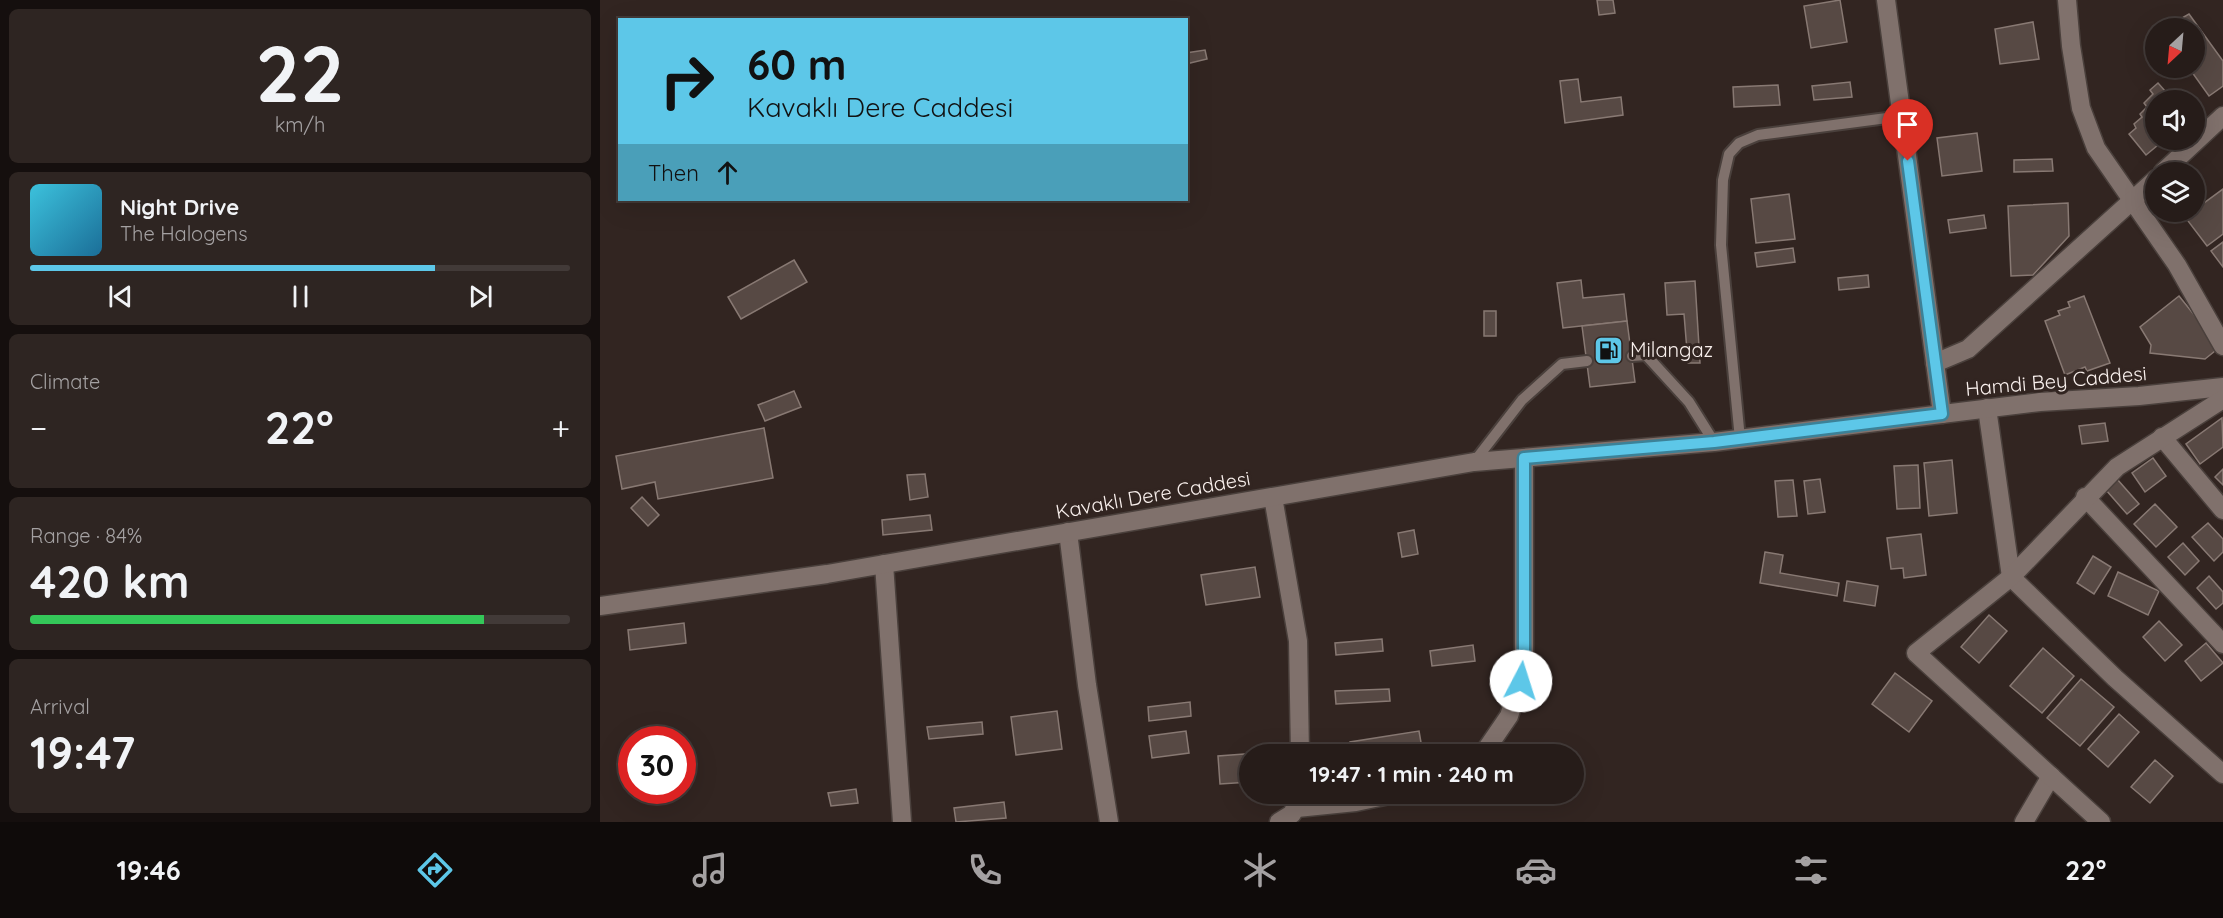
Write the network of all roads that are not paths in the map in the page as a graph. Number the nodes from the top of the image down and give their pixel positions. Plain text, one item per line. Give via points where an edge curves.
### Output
1 (1886, 0) edge
2 (2067, 0) edge
3 (1902, 116) junction
4 (2223, 116) edge
5 (2174, 162) edge
6 (2145, 190) edge
7 (2131, 203) junction
8 (2223, 346) edge
9 (1632, 356) dead end
10 (1587, 361) dead end
11 (1935, 363) junction
12 (2223, 387) edge
13 (2223, 399) edge
14 (1988, 408) junction
15 (1942, 414) junction
16 (2162, 437) junction
17 (1740, 439) junction
18 (1714, 442) junction
19 (1524, 458) junction
20 (1474, 462) junction
21 (1273, 496) junction
22 (2085, 497) junction
23 (2223, 510) edge
24 (1068, 532) junction
25 (884, 564) junction
26 (2011, 577) junction
27 (600, 606) edge
28 (2223, 644) edge
29 (1300, 744) edge
30 (1490, 744) edge
31 (2223, 774) edge
32 (2051, 777) junction
33 (1297, 804) edge
34 (902, 822) edge
35 (1109, 822) edge
36 (1279, 822) edge
37 (2024, 822) edge
38 (2101, 822) edge

1 - 3 street
2 - 7 street via 2080,108 2096,148
3 - 11 street
3 - 17 lane via 1758,135 1739,143 1729,154 1723,180 1721,245
4 - 5 street
6 - 7 street
7 - 8 street via 2176,266
7 - 11 street via 1968,349
9 - 18 lane via 1646,355 1689,402
10 - 20 lane via 1562,364 1522,400
11 - 15 street
12 - 14 street, Hamdi Bey Caddesi
13 - 16 street
14 - 15 street, Hamdi Bey Caddesi
14 - 26 street
15 - 17 street, Hamdi Bey Caddesi
16 - 22 street via 2117,466
16 - 23 street
17 - 18 street, Hamdi Bey Caddesi
18 - 19 street, Kavaklı Dere Caddesi
19 - 20 street, Kavaklı Dere Caddesi
19 - 30 street via 1524,669 1509,716
20 - 21 street, Kavaklı Dere Caddesi
21 - 24 street, Kavaklı Dere Caddesi
21 - 29 street via 1298,641
22 - 26 street
22 - 28 street
24 - 25 street, Kavaklı Dere Caddesi
24 - 35 street
25 - 27 street, Kavaklı Dere Caddesi
25 - 34 street
26 - 31 street via 2115,678
26 - 32 street via 1916,653
32 - 37 street
32 - 38 street
33 - 36 street

